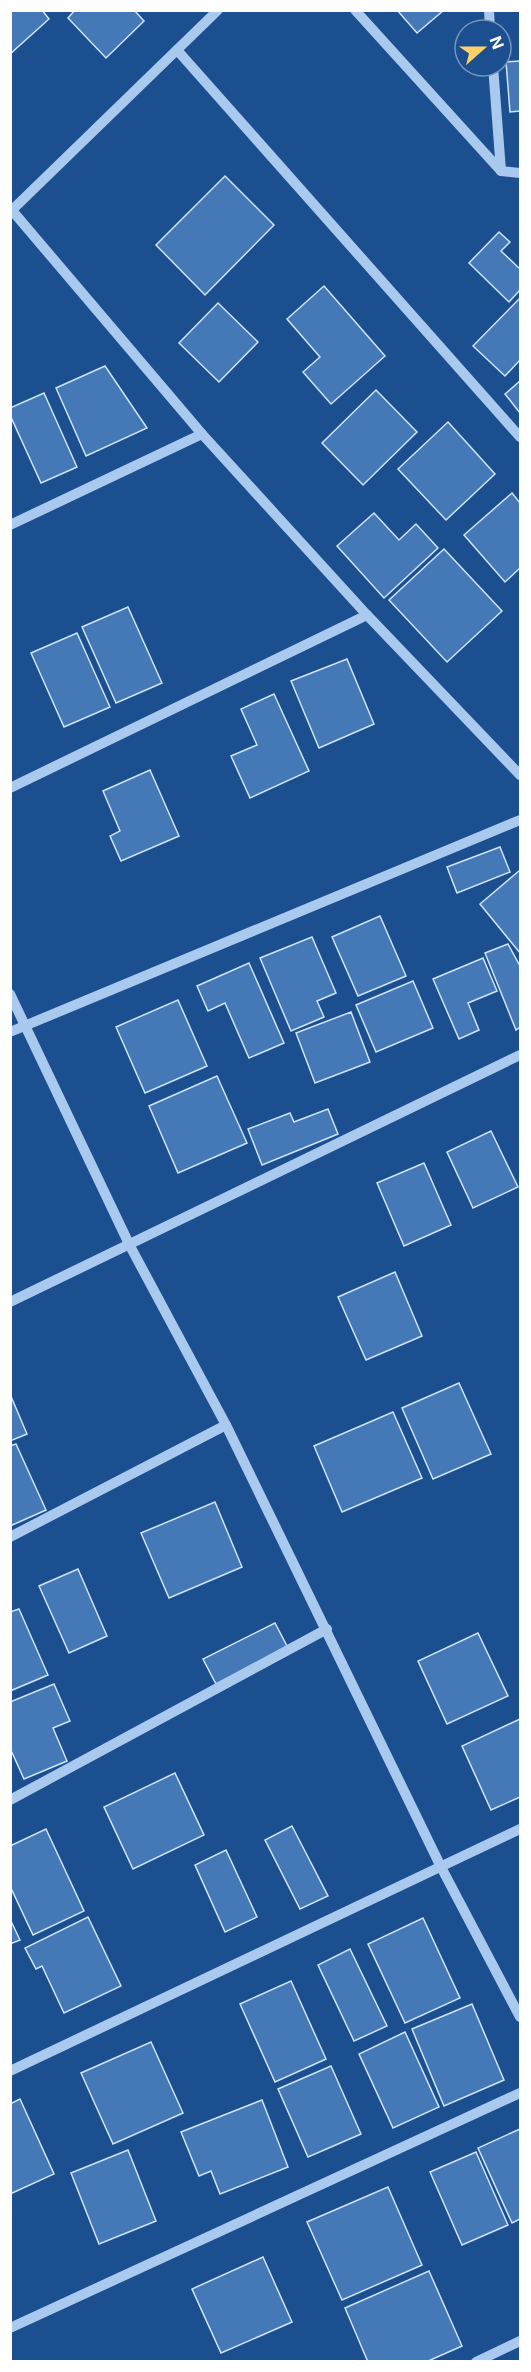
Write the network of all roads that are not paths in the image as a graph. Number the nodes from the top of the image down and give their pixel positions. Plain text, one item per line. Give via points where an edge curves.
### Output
1 (218, 10) edge
2 (356, 10) edge
3 (177, 50) junction
4 (494, 78) edge
5 (501, 171) junction
6 (520, 173) edge
7 (11, 211) edge
8 (202, 434) junction
9 (520, 437) edge
10 (10, 525) edge
11 (367, 615) junction
12 (520, 775) edge
13 (10, 788) edge
14 (520, 820) edge
15 (10, 994) edge
16 (26, 1024) junction
17 (10, 1032) edge
18 (520, 1055) edge
19 (130, 1246) junction
20 (10, 1302) edge
21 (226, 1425) junction
22 (10, 1537) edge
23 (327, 1629) junction
24 (10, 1800) edge
25 (520, 1829) edge
26 (441, 1867) junction
27 (520, 2017) edge
28 (10, 2071) edge
29 (520, 2093) edge
30 (10, 2328) edge
31 (520, 2341) edge
32 (476, 2361) edge

1 - 3 street
2 - 5 street
3 - 7 street
3 - 9 street
4 - 5 street
5 - 6 street
7 - 8 street
8 - 10 street
8 - 11 street
11 - 12 street
11 - 13 street
14 - 16 street
15 - 16 street
16 - 17 street
16 - 19 street
18 - 19 street
19 - 20 street
19 - 21 street
21 - 22 street
21 - 23 street
23 - 24 street
23 - 26 street
25 - 26 street
26 - 27 street
26 - 28 street
29 - 30 street
31 - 32 street

